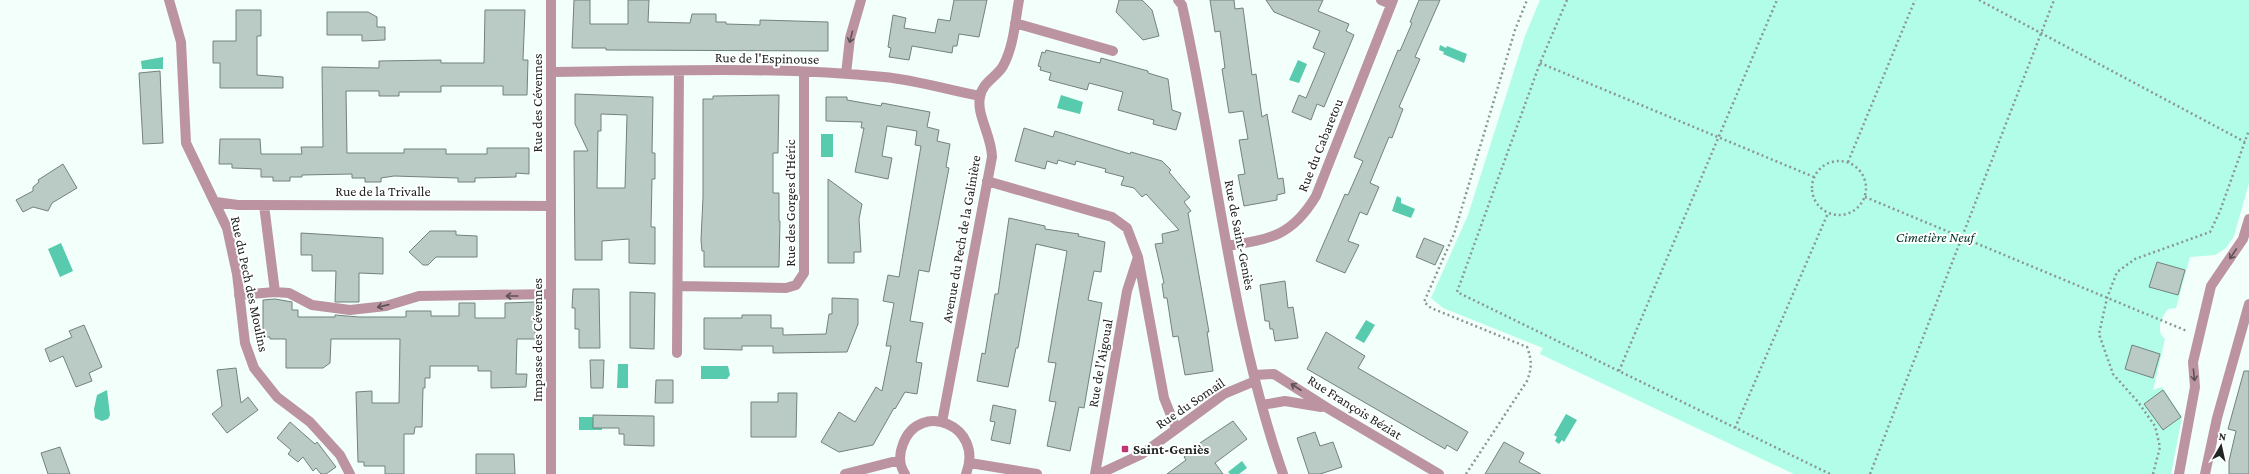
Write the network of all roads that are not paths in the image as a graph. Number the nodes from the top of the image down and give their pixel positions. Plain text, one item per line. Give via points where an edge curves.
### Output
1 (169, 0) edge
2 (551, 0) edge
3 (861, 0) edge
4 (1019, 0) edge
5 (1178, 0) edge
6 (1381, 0) edge
7 (1392, 2) edge
8 (1015, 23) junction
9 (1113, 51) dead end
10 (679, 71) junction
11 (551, 72) junction
12 (804, 72) junction
13 (846, 74) junction
14 (980, 96) junction
15 (987, 181) junction
16 (216, 202) junction
17 (264, 205) junction
18 (550, 206) junction
19 (2249, 219) edge
20 (1227, 246) junction
21 (1138, 257) junction
22 (678, 286) junction
23 (275, 292) junction
24 (550, 294) junction
25 (239, 295) junction
26 (2249, 304) edge
27 (677, 353) dead end
28 (1254, 378) junction
29 (1262, 406) junction
30 (1329, 409) junction
31 (942, 422) junction
32 (1176, 428) junction
33 (900, 460) junction
34 (970, 463) junction
35 (350, 474) edge
36 (551, 474) edge
37 (845, 474) edge
38 (905, 474) edge
39 (966, 474) edge
40 (1037, 474) edge
41 (1095, 474) edge
42 (1099, 474) edge
43 (1283, 474) edge
44 (1440, 474) edge
45 (2179, 474) edge
46 (2205, 474) edge

1 - 16 street, Rue du Pech des Moulins via 181,42 186,143
2 - 11 street, Rue des Cévennes
3 -> 13 street via 850,38
4 - 8 street
5 - 20 street, Rue de Saint-Geniès via 1182,5 1193,55
6 - 7 street, Rue du Cabaretou
7 - 20 street, Rue du Cabaretou via 1316,196 1309,208 1299,221 1270,238
8 - 9 street
8 - 14 street via 1010,50 1003,67 985,84
10 - 11 street, Rue de l'Espinouse
10 - 12 street, Rue de l'Espinouse
10 - 22 street
11 - 18 street, Rue des Cévennes
12 - 13 street, Rue de l'Espinouse
12 - 22 street, Rue des Gorges d'Héric via 804,273 796,285 786,288
13 - 14 street, Rue de l'Espinouse via 886,77
14 - 15 street, Avenue du Pech de la Galinière via 979,106 992,145
15 - 21 street via 1112,217 1127,228
15 - 31 street, Avenue du Pech de la Galinière
16 - 17 street, Rue de la Trivalle
16 - 25 street, Rue du Pech des Moulins via 227,228
17 - 18 street, Rue de la Trivalle
17 - 23 street
18 - 24 street, Impasse des Cévennes
19 -> 45 street via 2243,239 2211,286 2193,362 2195,387
20 - 28 street, Rue de Saint-Geniès
21 - 32 street via 1164,398
21 - 41 street, Rue de l'Aigoual via 1126,291
22 - 27 street
24 -> 23 street via 419,296 386,306 350,310 312,304 290,293
23 - 25 street
24 - 36 street, Impasse des Cévennes
25 - 35 street, Rue du Pech des Moulins via 246,343 254,368 277,397 315,428 340,455
26 - 46 street via 2217,418
28 - 29 street, Rue de Saint-Geniès
30 -> 28 street, Rue François Béziat via 1274,374
28 - 32 street, Rue du Somail via 1224,394
29 - 30 street via 1285,401
29 - 43 street, Rue de Saint-Geniès
30 - 44 street, Rue François Béziat
31 - 33 street via 920,425 911,431 904,439
31 - 34 street via 952,426 967,441
32 - 42 street, Rue du Somail via 1142,454
33 - 37 street
33 - 38 street
34 - 39 street
34 - 40 street

